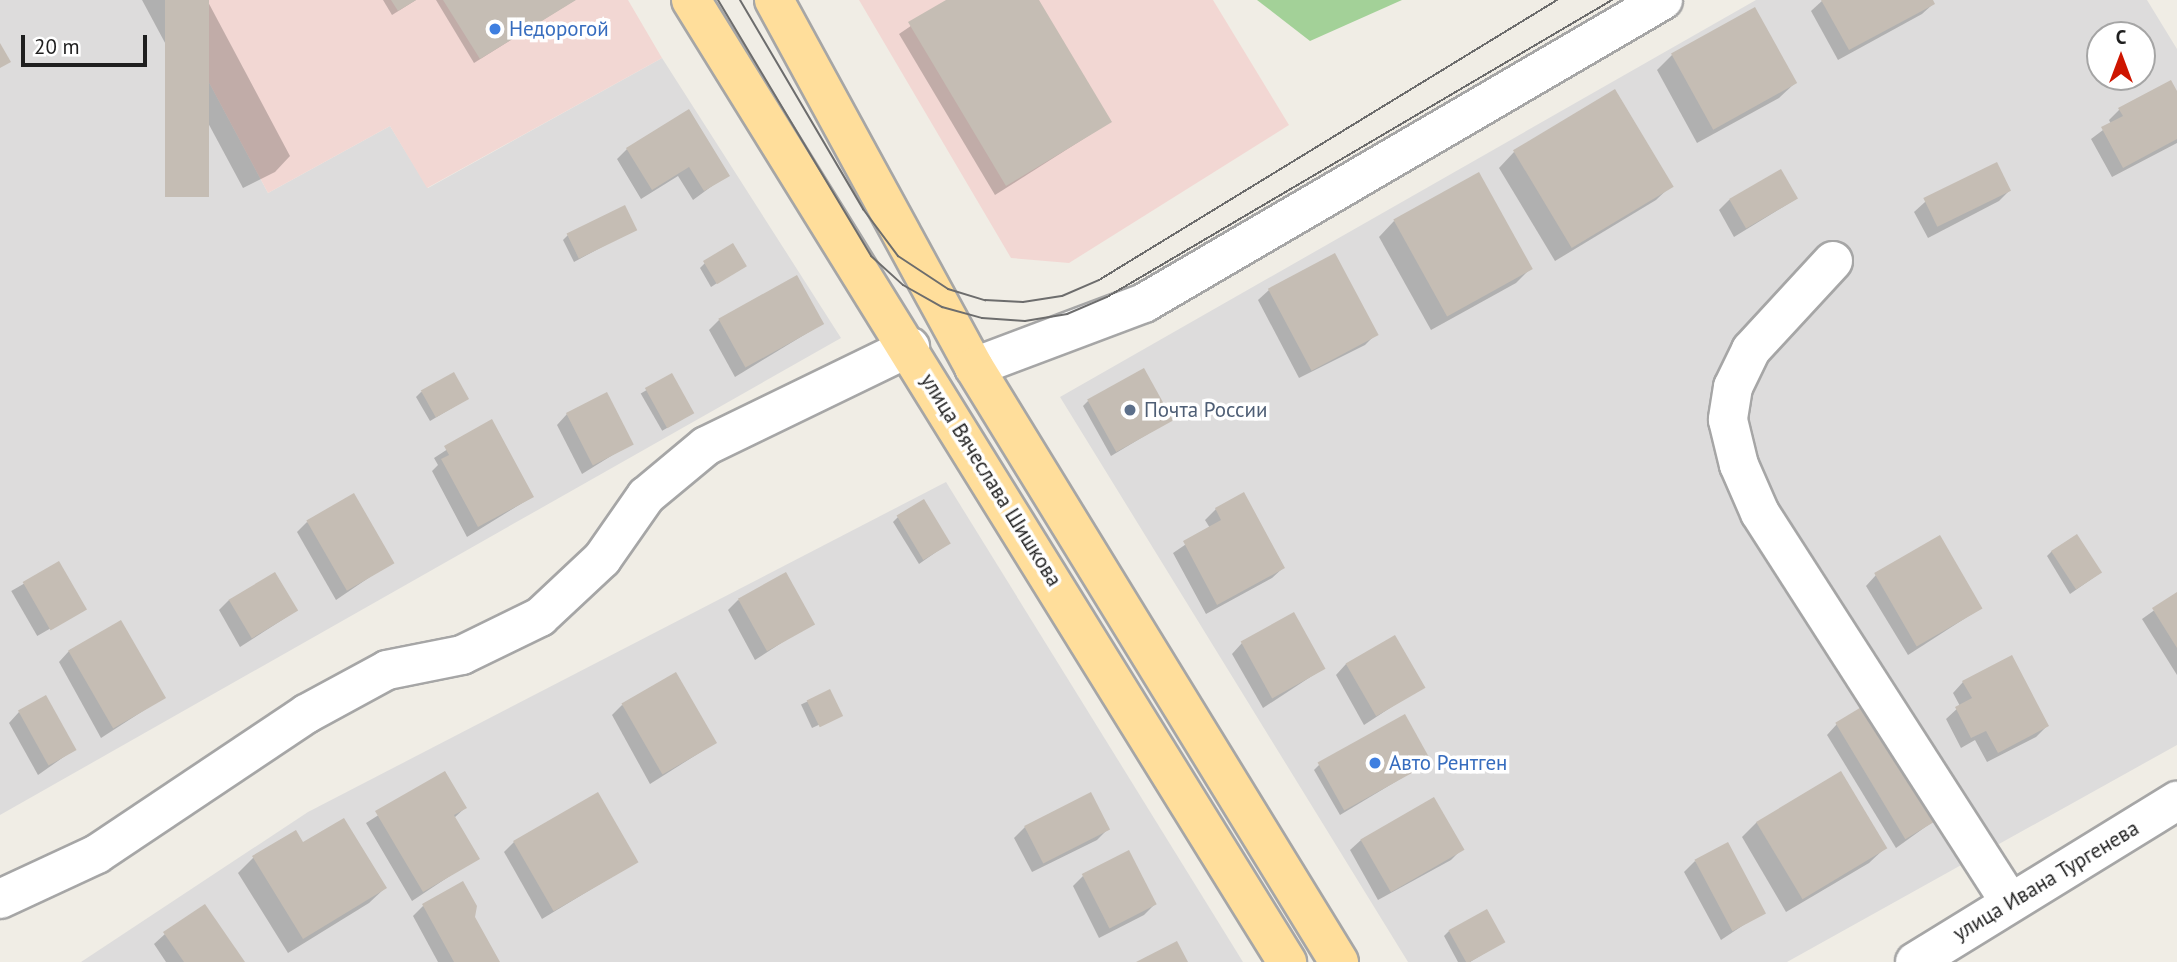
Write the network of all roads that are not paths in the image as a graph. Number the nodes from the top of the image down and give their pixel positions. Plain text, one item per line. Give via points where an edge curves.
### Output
1 (691, 0) edge
2 (774, 0) edge
3 (1663, 0) edge
4 (1833, 261) dead end
5 (910, 347) junction
6 (974, 367) junction
7 (2177, 801) edge
8 (0, 899) edge
9 (2010, 903) junction
10 (1287, 962) edge
11 (1339, 962) edge
12 (1915, 962) edge

1 - 5 main road, улица Вячеслава Шишкова
2 - 6 main road, улица Вячеслава Шишкова
3 - 6 street via 1144,303
4 - 9 street via 1751,350 1733,387 1728,420 1739,465 1760,513
5 - 8 street via 706,446 646,496 602,559 540,617 462,655 387,670 306,714 97,854
5 - 10 main road, улица Вячеслава Шишкова
6 - 11 main road, улица Вячеслава Шишкова
7 - 9 street, улица Ивана Тургенева
9 - 12 street, улица Ивана Тургенева

